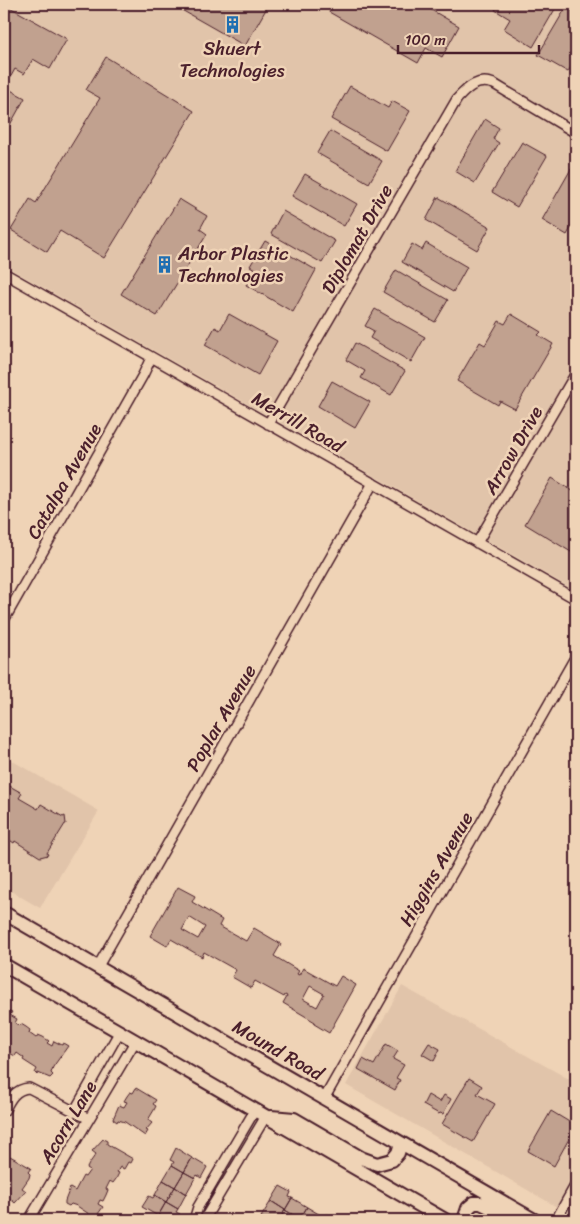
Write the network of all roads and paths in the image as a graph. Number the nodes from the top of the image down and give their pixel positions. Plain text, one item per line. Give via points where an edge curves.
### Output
1 (576, 133) edge
2 (4, 273) edge
3 (151, 358) junction
4 (576, 373) edge
5 (268, 424) junction
6 (373, 484) junction
7 (477, 543) junction
8 (576, 600) edge
9 (4, 620) edge
10 (576, 656) edge
11 (4, 913) edge
12 (4, 964) edge
13 (97, 968) junction
14 (120, 1031) junction
15 (136, 1040) junction
16 (324, 1098) junction
17 (4, 1111) edge
18 (74, 1112) junction
19 (261, 1113) junction
20 (89, 1118) junction
21 (401, 1143) junction
22 (576, 1184) edge
23 (29, 1220) edge
24 (194, 1220) edge
25 (204, 1220) edge
26 (445, 1220) edge
27 (464, 1220) edge
28 (516, 1220) edge
29 (534, 1220) edge
30 (556, 1220) edge

1 - 5 street, Diplomat Drive via 485,80 469,87 457,99
2 - 3 street, Merrill Road
3 - 5 street, Merrill Road
3 - 9 street, Catalpa Avenue
4 - 7 street, Arrow Drive
5 - 6 street, Merrill Road
6 - 7 street, Merrill Road
6 - 13 street, Poplar Avenue
7 - 8 street, Merrill Road
10 - 16 street, Higgins Avenue
11 - 13 main road, Mound Road
12 - 14 main road
13 - 16 main road, Mound Road
14 - 15 main road
14 - 18 street, Acorn Lane
15 - 19 main road
15 - 20 street, Acorn Lane
16 - 21 main road, Mound Road
17 - 18 street via 15,1093 29,1088
18 - 20 street
19 - 21 main road via 294,1119 377,1164 392,1160
19 - 24 street via 198,1207
19 - 25 street
19 - 26 main road
20 - 23 street, Acorn Lane
21 - 29 main road, Mound Road
22 - 30 street
27 - 28 main road via 468,1208 474,1203 481,1203

